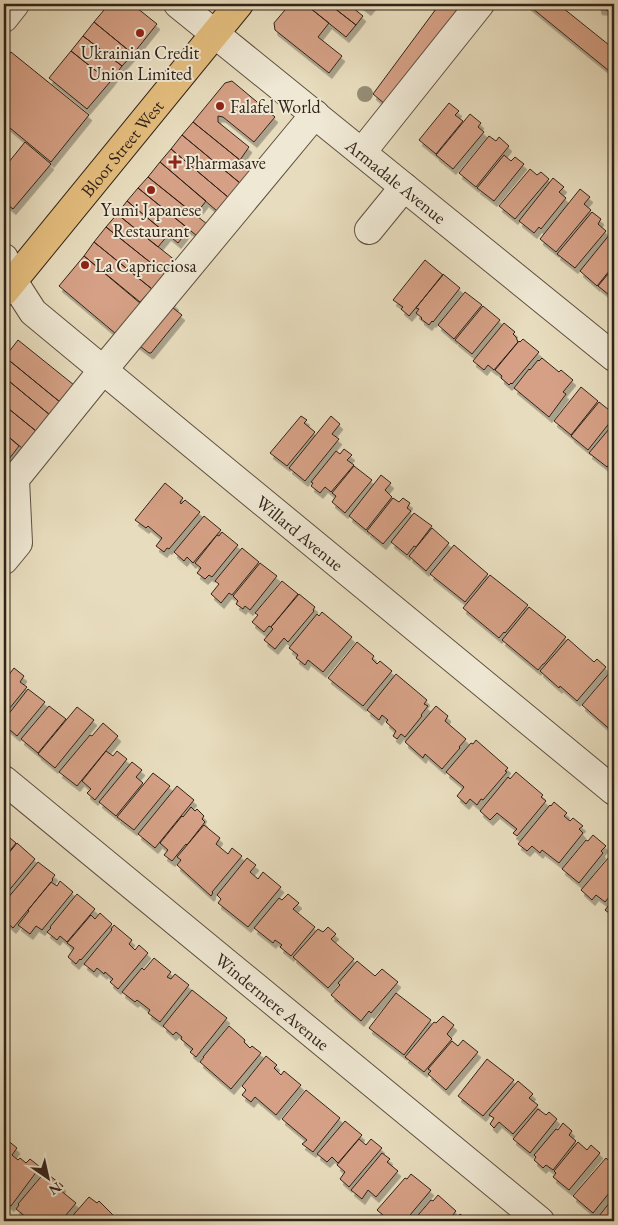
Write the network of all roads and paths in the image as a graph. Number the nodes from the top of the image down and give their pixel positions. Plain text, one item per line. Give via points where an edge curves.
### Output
1 (15, 4) edge
2 (178, 4) edge
3 (239, 4) edge
4 (480, 4) edge
5 (4, 18) edge
6 (215, 33) junction
7 (315, 114) junction
8 (362, 152) junction
9 (404, 187) junction
10 (370, 230) dead end
11 (7, 277) edge
12 (614, 357) edge
13 (103, 370) junction
14 (4, 560) edge
15 (4, 780) edge
16 (614, 791) edge
17 (540, 1221) edge

1 - 5 street
2 - 6 street, Armadale Avenue
3 - 6 main road, Bloor Street West
4 - 8 street
6 - 7 street, Armadale Avenue
6 - 11 main road, Bloor Street West
7 - 8 street, Armadale Avenue
7 - 13 street
8 - 9 street, Armadale Avenue
9 - 10 street
9 - 12 street, Armadale Avenue
11 - 13 street, Willard Avenue via 33,312
13 - 14 street via 15,479 18,543
13 - 16 street, Willard Avenue
15 - 17 street, Windermere Avenue

